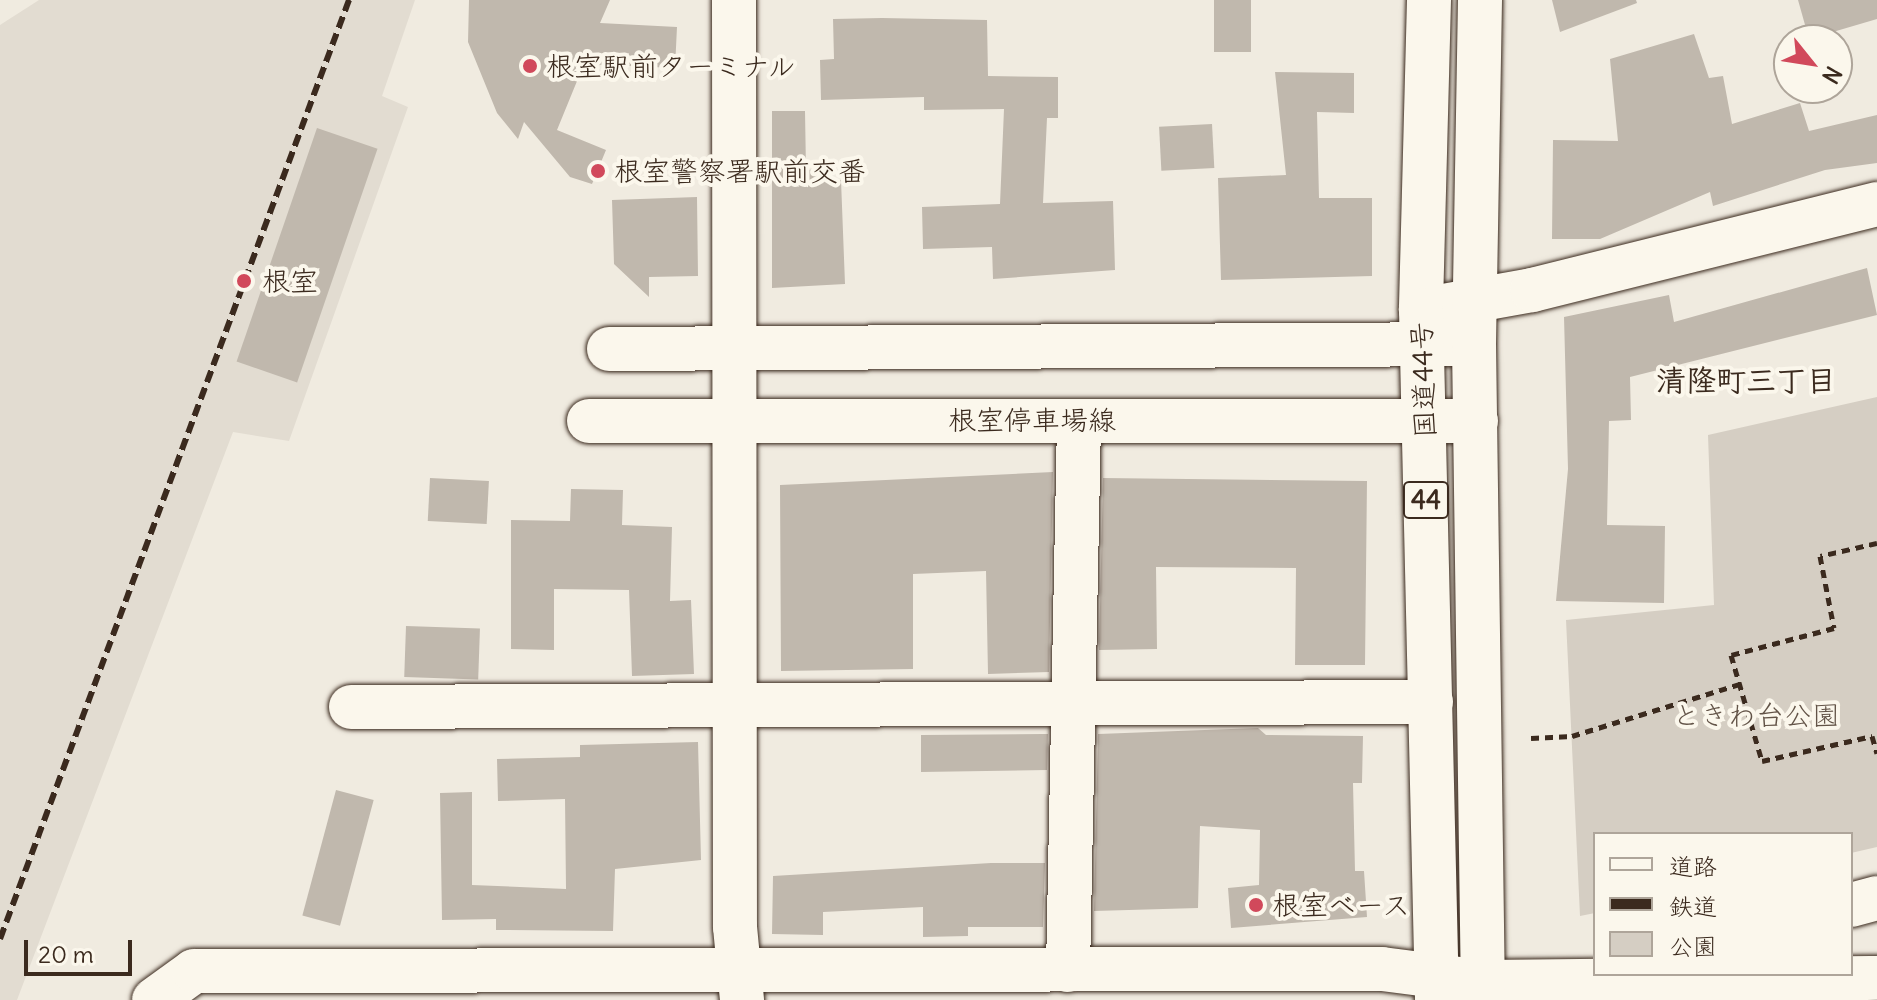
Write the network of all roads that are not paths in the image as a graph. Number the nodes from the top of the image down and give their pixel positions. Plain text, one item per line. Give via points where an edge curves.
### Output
1 (734, 0) edge
2 (1429, 0) edge
3 (1480, 0) edge
4 (1877, 204) edge
5 (1476, 301) junction
6 (1422, 328) junction
7 (1474, 344) junction
8 (609, 349) dead end
9 (733, 349) junction
10 (734, 417) junction
11 (589, 421) dead end
12 (1079, 421) junction
13 (1425, 421) junction
14 (1476, 421) junction
15 (1431, 702) junction
16 (351, 707) dead end
17 (1070, 707) junction
18 (736, 708) junction
19 (1877, 898) edge
20 (1853, 904) edge
21 (1068, 970) junction
22 (1580, 977) edge
23 (1877, 978) edge
24 (408, 986) edge
25 (741, 986) edge
26 (1437, 989) edge
27 (1483, 991) edge
28 (154, 1000) edge

1 - 9 main road
2 - 6 main road, 国道44号 / 44
3 - 5 main road, 国道44号 / 44
4 - 5 main road
5 - 6 main road
5 - 7 main road, 国道44号 / 44
6 - 7 main road
6 - 9 main road
6 - 13 main road, 国道44号 / 44
7 - 14 main road, 国道44号 / 44
8 - 9 main road
9 - 10 main road
10 - 11 main road, 根室停車場線
10 - 12 main road, 根室停車場線
10 - 18 main road
12 - 13 main road, 根室停車場線
12 - 17 main road
13 - 14 main road, 根室停車場線
13 - 15 main road, 国道44号 / 44
14 - 27 main road, 国道44号 / 44
15 - 17 main road
15 - 26 main road, 国道44号 / 44
16 - 18 main road
17 - 18 main road
17 - 21 main road
18 - 25 main road
19 - 20 main road
21 - 25 main road
21 - 26 main road via 1382,969
22 - 23 main road
22 - 27 main road
24 - 25 main road
24 - 28 main road via 194,971
26 - 27 main road

